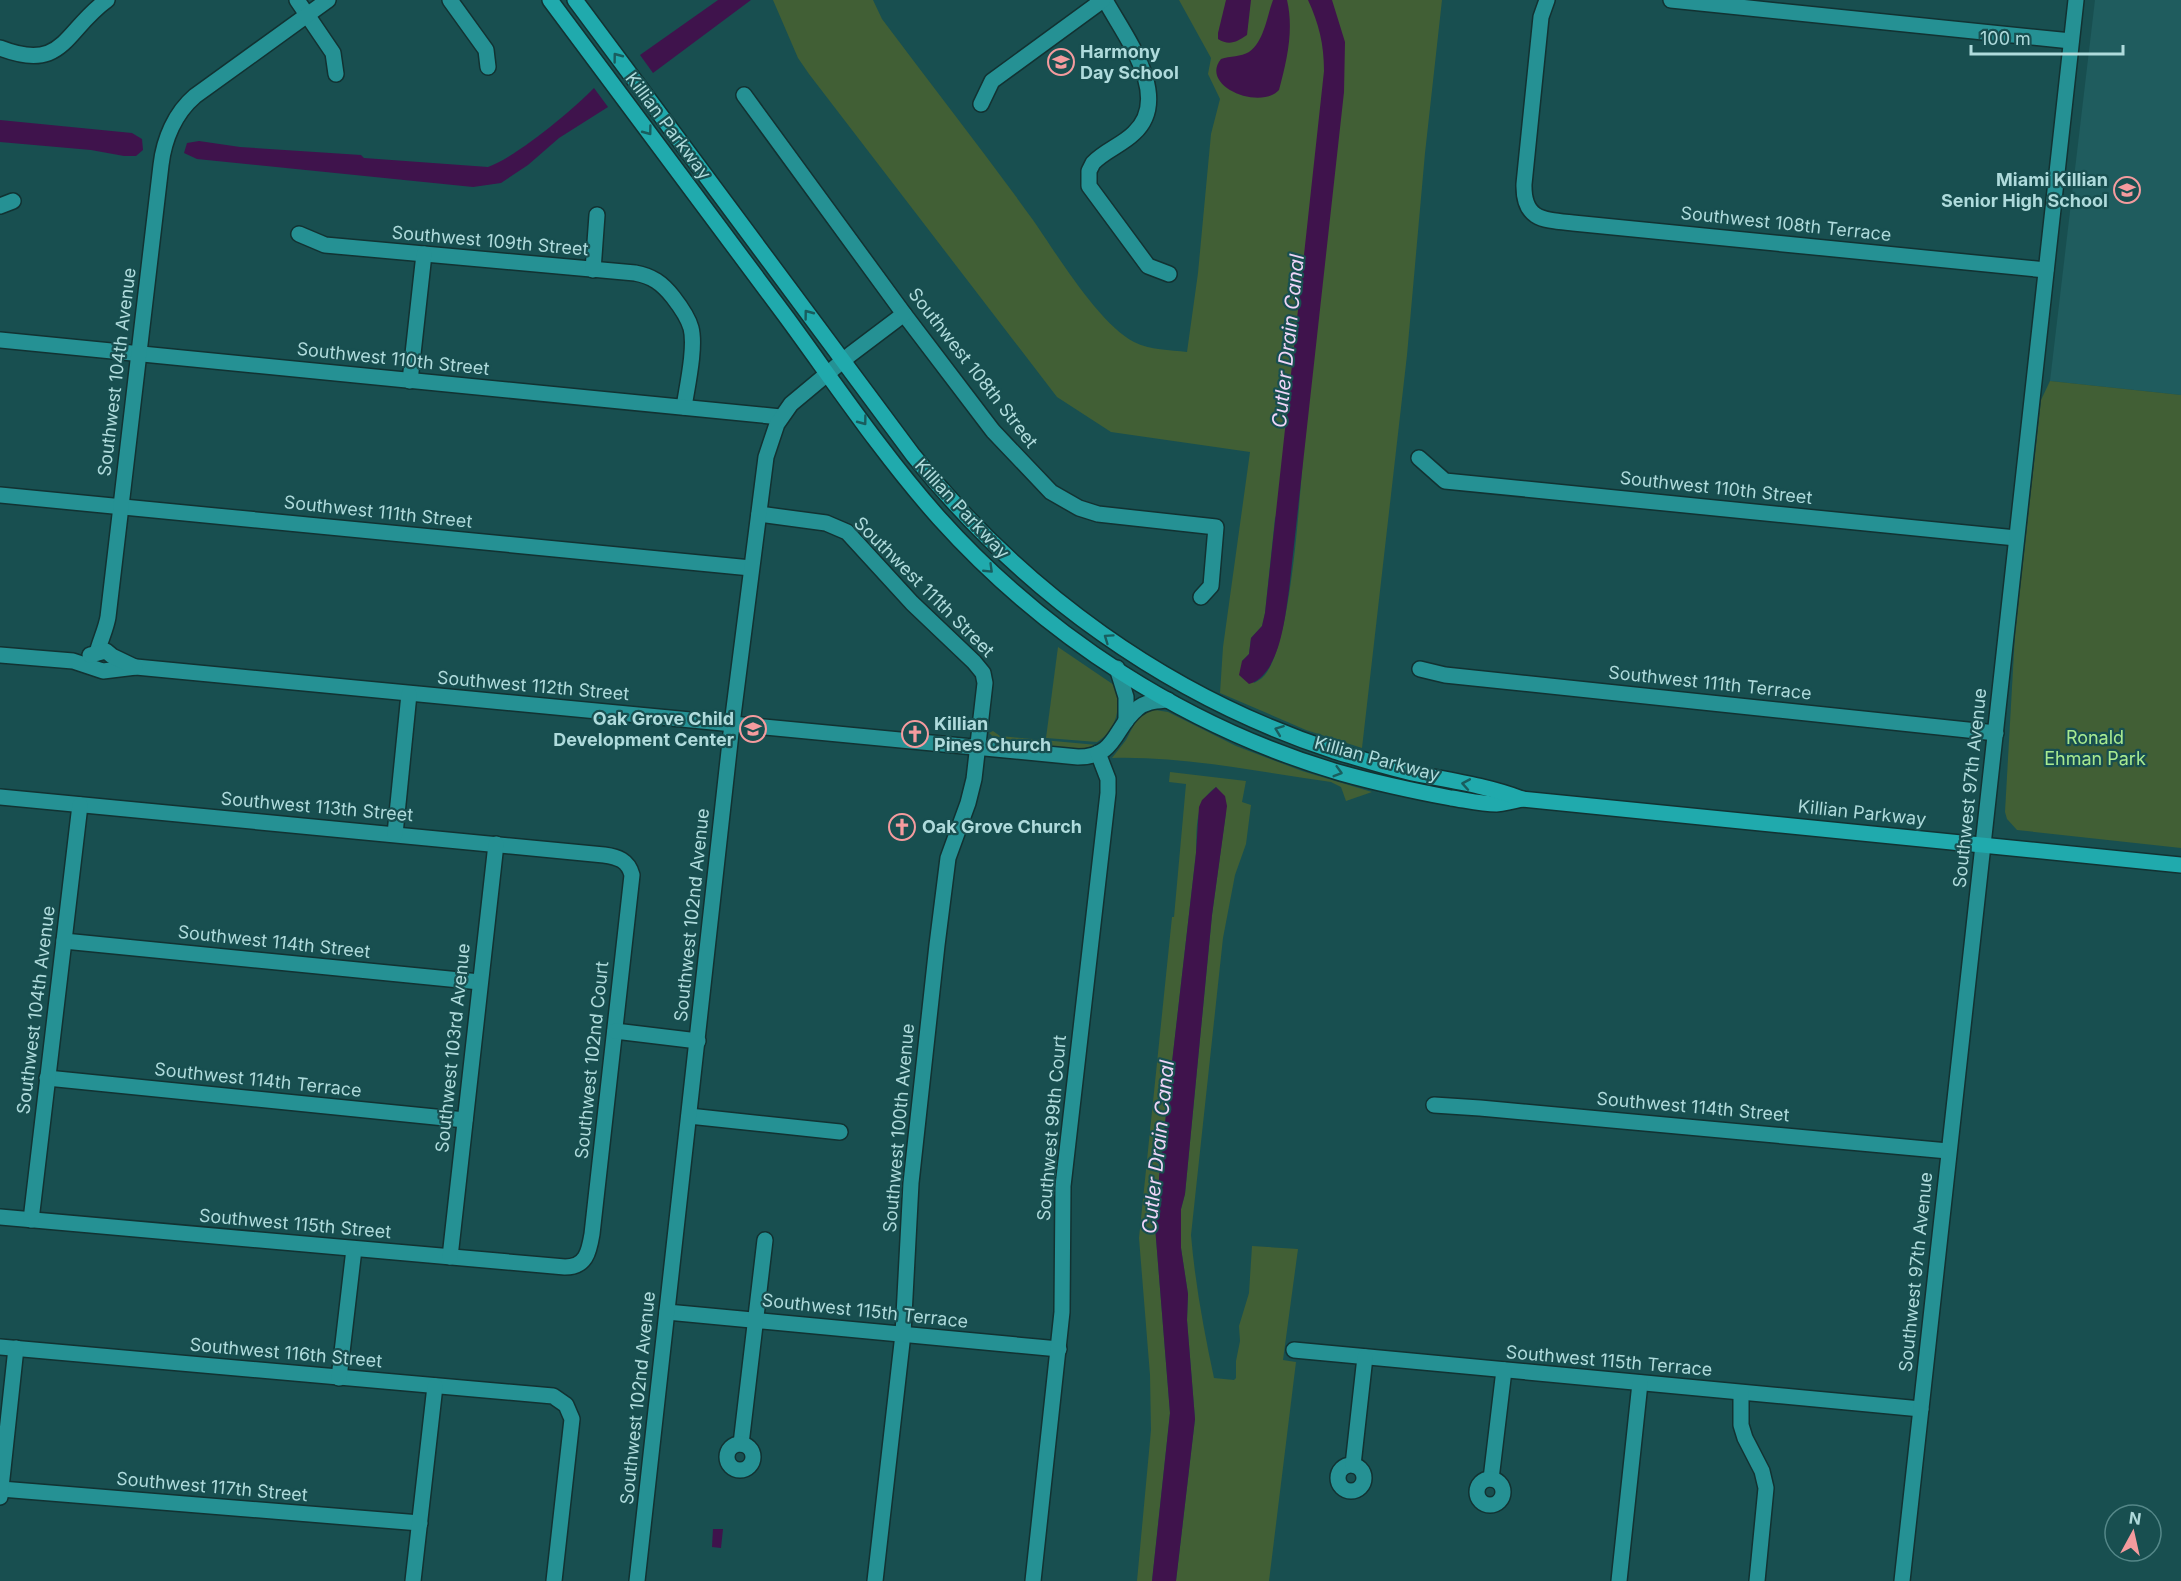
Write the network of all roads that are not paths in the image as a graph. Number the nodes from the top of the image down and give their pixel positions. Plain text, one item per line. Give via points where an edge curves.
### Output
1 (107, 0) edge
2 (297, 0) edge
3 (328, 0) edge
4 (450, 0) edge
5 (550, 0) edge
6 (575, 0) edge
7 (1104, 0) edge
8 (1547, 0) edge
9 (1671, 0) edge
10 (2076, 0) edge
11 (309, 14) junction
12 (2072, 41) junction
13 (0, 48) edge
14 (488, 67) dead end
15 (336, 74) dead end
16 (744, 95) dead end
17 (981, 104) dead end
18 (597, 215) dead end
19 (299, 234) dead end
20 (424, 254) junction
21 (593, 270) junction
22 (2046, 270) junction
23 (1170, 274) dead end
24 (904, 314) junction
25 (0, 340) edge
26 (139, 353) junction
27 (843, 361) junction
28 (827, 374) junction
29 (410, 381) junction
30 (684, 407) junction
31 (781, 417) junction
32 (1419, 458) dead end
33 (0, 495) edge
34 (120, 506) junction
35 (759, 514) junction
36 (2016, 538) junction
37 (751, 568) junction
38 (1201, 597) dead end
39 (0, 655) edge
40 (103, 659) junction
41 (1116, 668) junction
42 (1420, 669) dead end
43 (985, 683) joint
44 (409, 694) junction
45 (1168, 700) junction
46 (1126, 721) junction
47 (732, 724) junction
48 (1996, 733) junction
49 (978, 748) junction
50 (1098, 753) junction
51 (0, 797) edge
52 (1522, 799) junction
53 (80, 805) junction
54 (396, 834) junction
55 (496, 844) junction
56 (1984, 844) junction
57 (627, 864) joint
58 (2181, 865) edge
59 (64, 942) junction
60 (480, 982) junction
61 (615, 1031) junction
62 (698, 1041) junction
63 (47, 1078) junction
64 (1434, 1106) dead end
65 (689, 1116) junction
66 (465, 1120) junction
67 (840, 1132) dead end
68 (1948, 1151) junction
69 (0, 1217) edge
70 (31, 1220) junction
71 (765, 1240) dead end
72 (354, 1249) junction
73 (450, 1257) junction
74 (585, 1260) joint
75 (667, 1312) junction
76 (755, 1320) junction
77 (903, 1334) junction
78 (0, 1347) edge
79 (16, 1348) junction
80 (1059, 1349) junction
81 (1293, 1350) dead end
82 (1365, 1357) junction
83 (1504, 1370) junction
84 (339, 1378) junction
85 (1640, 1383) junction
86 (435, 1386) junction
87 (1741, 1393) junction
88 (1921, 1409) junction
89 (741, 1444) dead end
90 (1353, 1465) dead end
91 (1491, 1479) dead end
92 (1, 1494) edge
93 (420, 1523) junction
94 (413, 1581) edge
95 (554, 1581) edge
96 (637, 1581) edge
97 (875, 1581) edge
98 (1033, 1581) edge
99 (1618, 1581) edge
100 (1757, 1581) edge
101 (1902, 1581) edge

1 - 13 street via 84,19 58,50 47,55 17,54
2 - 11 street
3 - 11 street, Southwest 104th Avenue
4 - 14 street via 486,50
5 -> 28 main road, Killian Parkway
27 -> 6 main road, Killian Parkway
7 - 17 street via 992,81
7 - 23 street via 1145,72 1148,103 1136,131 1093,163 1089,186 1148,266
8 - 22 street, Southwest 108th Terrace via 1541,16 1524,184 1527,207 1536,216
9 - 12 street
10 - 12 street, Southwest 97th Avenue
11 - 15 street via 333,53
11 - 26 street, Southwest 104th Avenue via 195,96 173,124 162,158
12 - 22 street, Southwest 97th Avenue
16 - 24 street, Southwest 108th Street
18 - 21 street
19 - 20 street, Southwest 109th Street via 321,244
20 - 21 street, Southwest 109th Street
20 - 29 street
21 - 30 street, Southwest 109th Street via 649,276 661,283 686,315 692,332
22 - 36 street, Southwest 97th Avenue
24 - 27 street, Southwest 102nd Avenue
24 - 38 street, Southwest 108th Street via 993,431 1051,492 1098,514 1216,527 1211,586
25 - 26 street, Southwest 110th Street
26 - 29 street, Southwest 110th Street
26 - 34 street, Southwest 104th Avenue
27 - 28 street, Southwest 102nd Avenue
52 -> 27 main road, Killian Parkway via 1495,789 1393,768 1312,743 1216,702 1134,655 1062,606 973,525 920,463
28 - 31 street, Southwest 102nd Avenue
28 -> 41 main road, Killian Parkway via 910,483 960,539 1036,610
29 - 30 street, Southwest 110th Street
30 - 31 street, Southwest 110th Street
31 - 35 street, Southwest 102nd Avenue via 766,457
32 - 36 street, Southwest 110th Street via 1445,481
33 - 34 street, Southwest 111th Street
34 - 37 street, Southwest 111th Street
34 - 40 street, Southwest 104th Avenue via 107,627 102,634
35 - 37 street, Southwest 102nd Avenue
35 - 43 street, Southwest 111th Street via 826,523 847,532 912,603 974,662
36 - 48 street, Southwest 97th Avenue
37 - 47 street, Southwest 102nd Avenue
39 - 40 street via 73,661 81,657
40 - 44 street, Southwest 112th Street via 136,667
41 - 45 main road, Killian Parkway
41 - 46 street via 1126,697
42 - 48 street, Southwest 111th Terrace via 1445,675
43 - 49 street, Southwest 100th Avenue
44 - 47 street, Southwest 112th Street
44 - 54 street
45 - 46 street via 1137,708
45 -> 52 main road, Killian Parkway via 1265,746 1353,776 1412,791 1494,804
46 - 50 street via 1113,742
47 - 49 street, Southwest 112th Street
47 - 62 street, Southwest 102nd Avenue
48 - 56 street, Southwest 97th Avenue
49 - 50 street, Southwest 112th Street via 1078,757
49 - 77 street, Southwest 100th Avenue via 969,798 947,866 911,1183
50 - 80 street, Southwest 99th Court via 1108,779 1108,793 1063,1186
51 - 53 street, Southwest 113th Street
52 - 56 main road, Killian Parkway
53 - 54 street, Southwest 113th Street
53 - 59 street, Southwest 104th Avenue
54 - 55 street, Southwest 113th Street
55 - 57 street, Southwest 113th Street via 615,856
55 - 60 street, Southwest 103rd Avenue
56 - 58 main road
56 - 68 street, Southwest 97th Avenue
57 - 61 street, Southwest 102nd Court via 632,875
59 - 60 street, Southwest 114th Street
59 - 63 street, Southwest 104th Avenue
60 - 66 street, Southwest 103rd Avenue
61 - 62 street
61 - 74 street, Southwest 102nd Court via 592,1234
62 - 65 street, Southwest 102nd Avenue
63 - 66 street, Southwest 114th Terrace
63 - 70 street, Southwest 104th Avenue
64 - 68 street, Southwest 114th Street via 1480,1107
65 - 67 street
65 - 75 street, Southwest 102nd Avenue
66 - 73 street, Southwest 103rd Avenue
68 - 88 street, Southwest 97th Avenue
69 - 70 street, Southwest 115th Street
70 - 72 street, Southwest 115th Street
71 - 76 street
72 - 73 street, Southwest 115th Street
72 - 84 street
73 - 74 street, Southwest 115th Street via 570,1267
75 - 76 street, Southwest 115th Terrace
75 - 96 street, Southwest 102nd Avenue
76 - 77 street, Southwest 115th Terrace
76 - 89 street
77 - 80 street, Southwest 115th Terrace
77 - 97 street, Southwest 100th Avenue
78 - 79 street, Southwest 116th Street
79 - 84 street, Southwest 116th Street
79 - 92 street
80 - 98 street, Southwest 99th Court
81 - 82 street, Southwest 115th Terrace
82 - 83 street, Southwest 115th Terrace
82 - 90 street
83 - 85 street, Southwest 115th Terrace
83 - 91 street
84 - 86 street, Southwest 116th Street
85 - 87 street, Southwest 115th Terrace
85 - 99 street
86 - 93 street
86 - 95 street, Southwest 116th Street via 548,1395 566,1405 572,1419
87 - 88 street, Southwest 115th Terrace
87 - 100 street via 1741,1425 1766,1488
88 - 101 street, Southwest 97th Avenue
92 - 93 street, Southwest 117th Street
93 - 94 street

